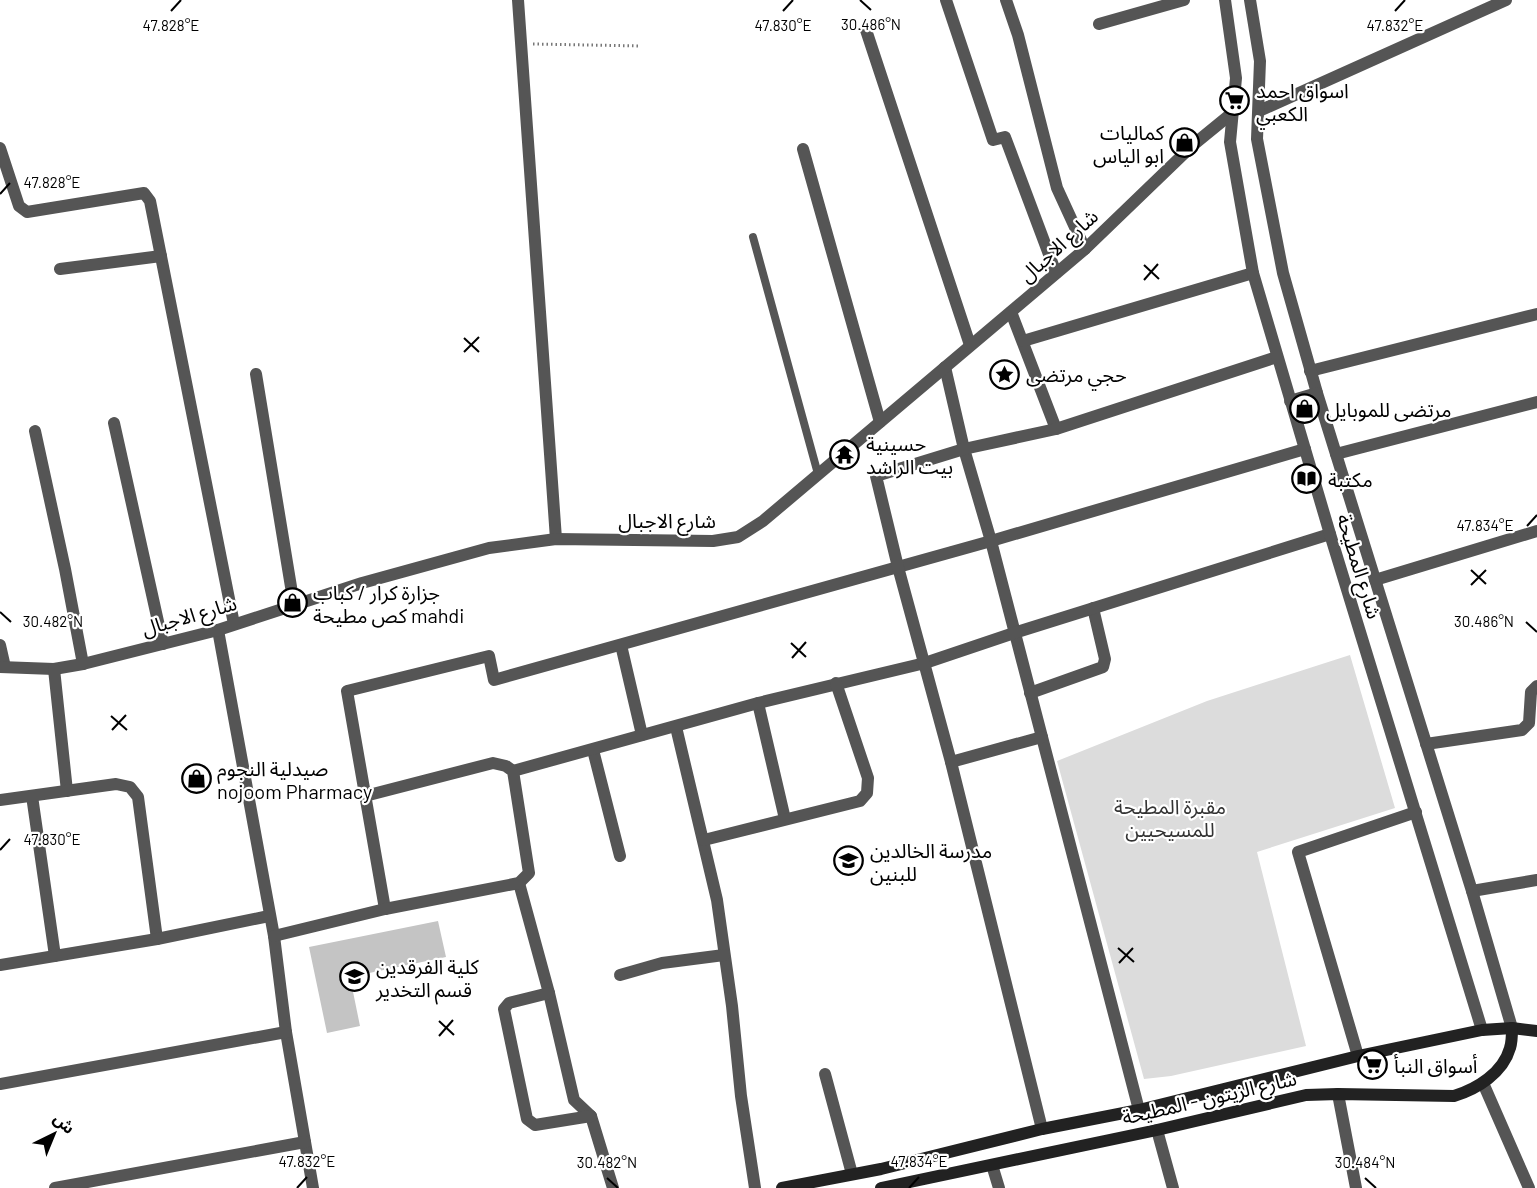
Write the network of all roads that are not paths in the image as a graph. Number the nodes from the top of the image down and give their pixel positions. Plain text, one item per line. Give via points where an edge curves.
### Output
1 (518, 0) edge
2 (946, 0) edge
3 (1006, 0) edge
4 (1184, 0) edge
5 (1225, 0) edge
6 (1250, 0) edge
7 (1506, 0) edge
8 (1099, 24) dead end
9 (866, 30) dead end
10 (1259, 111) junction
11 (1231, 114) junction
12 (0, 148) edge
13 (803, 149) dead end
14 (753, 237) dead end
15 (1085, 249) junction
16 (161, 256) junction
17 (60, 269) dead end
18 (1056, 273) junction
19 (1253, 273) junction
20 (1011, 312) junction
21 (1537, 314) edge
22 (1023, 341) junction
23 (970, 345) junction
24 (1277, 357) junction
25 (945, 367) junction
26 (1311, 371) junction
27 (256, 374) dead end
28 (1317, 393) junction
29 (1290, 401) junction
30 (1537, 402) edge
31 (880, 422) junction
32 (114, 423) dead end
33 (1056, 429) junction
34 (35, 431) dead end
35 (964, 449) junction
36 (1305, 449) junction
37 (1336, 454) junction
38 (818, 474) junction
39 (1537, 531) edge
40 (1330, 534) junction
41 (556, 539) junction
42 (991, 541) junction
43 (898, 567) junction
44 (1375, 580) junction
45 (294, 605) junction
46 (1093, 608) junction
47 (234, 624) junction
48 (218, 630) junction
49 (1014, 633) junction
50 (163, 644) junction
51 (0, 645) edge
52 (621, 645) junction
53 (925, 663) junction
54 (83, 664) junction
55 (2, 667) edge
56 (54, 669) junction
57 (836, 683) junction
58 (1537, 686) edge
59 (1030, 693) junction
60 (758, 703) junction
61 (676, 727) junction
62 (642, 735) junction
63 (1042, 737) junction
64 (1426, 744) junction
65 (593, 750) junction
66 (951, 762) junction
67 (513, 771) junction
68 (67, 791) junction
69 (33, 796) junction
70 (365, 796) junction
71 (0, 800) edge
72 (1416, 812) junction
73 (785, 819) junction
74 (704, 840) junction
75 (620, 856) dead end
76 (1537, 880) edge
77 (519, 883) junction
78 (1472, 891) junction
79 (385, 909) junction
80 (269, 916) junction
81 (274, 936) junction
82 (158, 939) junction
83 (724, 954) junction
84 (55, 956) junction
85 (0, 965) edge
86 (620, 975) dead end
87 (549, 993) junction
88 (1512, 1028) junction
89 (1482, 1030) junction
90 (1537, 1031) edge
91 (286, 1032) junction
92 (1358, 1056) junction
93 (825, 1074) dead end
94 (1483, 1083) junction
95 (0, 1084) edge
96 (1338, 1094) junction
97 (1139, 1110) junction
98 (591, 1116) junction
99 (1042, 1129) junction
100 (1157, 1130) junction
101 (305, 1142) junction
102 (992, 1165) junction
103 (852, 1174) junction
104 (55, 1188) edge
105 (313, 1188) edge
106 (613, 1188) edge
107 (755, 1188) edge
108 (782, 1188) edge
109 (883, 1188) edge
110 (999, 1188) edge
111 (1173, 1188) edge
112 (1356, 1188) edge
113 (1529, 1188) edge

1 - 41 street
2 - 18 street via 993,140 1005,137
3 - 15 street via 1057,188
4 - 8 street
5 - 11 street, شارع المطيحة via 1236,78
6 - 10 street, شارع المطيحة via 1260,61
7 - 10 street
9 - 23 street
10 - 26 street, شارع المطيحة via 1257,139 1281,262
11 - 15 street, شارع الاجبال via 1193,145
11 - 19 street, شارع المطيحة via 1230,142
12 - 16 street via 19,206 27,212 144,193 150,201
13 - 31 street
14 - 38 lane
15 - 18 street, شارع الاجبال
16 - 17 street
16 - 47 street
18 - 20 street, شارع الاجبال
19 - 22 street
19 - 24 street, شارع المطيحة
20 - 22 street
20 - 23 street, شارع الاجبال
21 - 26 street
22 - 33 street
23 - 25 street, شارع الاجبال
24 - 29 street, شارع المطيحة
24 - 33 street
25 - 31 street, شارع الاجبال
25 - 35 street
26 - 28 street, شارع المطيحة
27 - 45 street
28 - 29 street
28 - 37 street, شارع المطيحة
29 - 36 street, شارع المطيحة
30 - 37 street
31 - 38 street, شارع الاجبال
32 - 50 street
33 - 35 street
34 - 54 street
35 - 42 street
35 - 43 street via 876,476
36 - 40 street, شارع المطيحة
36 - 42 street
37 - 44 street, شارع المطيحة
38 - 41 street, شارع الاجبال via 738,537 713,541
39 - 44 street
40 - 46 street
40 - 72 street, شارع المطيحة
41 - 45 street, شارع الاجبال via 489,548
42 - 43 street
42 - 49 street
43 - 52 street
43 - 53 street
44 - 64 street, شارع المطيحة
45 - 47 street, شارع الاجبال
46 - 49 street
46 - 59 street via 1105,659 1103,667
47 - 48 street, شارع الاجبال
48 - 50 street, شارع الاجبال
48 - 80 street
49 - 53 street
49 - 59 street
50 - 54 street, شارع الاجبال
51 - 55 street
52 - 62 street
52 - 70 street via 494,680 489,656 347,691
53 - 57 street
53 - 66 street
54 - 56 street, شارع الاجبال
55 - 56 street, شارع الاجبال
56 - 68 street
57 - 60 street
57 - 73 street via 868,778 867,793 860,801
58 - 64 street via 1531,692 1529,723 1522,730
59 - 63 street
60 - 61 street
60 - 73 street
61 - 62 street
61 - 74 street
62 - 65 street
63 - 66 street
63 - 97 street
64 - 78 street, شارع المطيحة
65 - 67 street
65 - 75 street
66 - 99 street
67 - 70 street via 494,764
67 - 77 street via 529,873
68 - 69 street
68 - 82 street via 116,784 130,787 138,797
69 - 71 street
69 - 84 street
70 - 79 street
72 - 89 street, شارع المطيحة
72 - 92 street via 1298,852
73 - 74 street
74 - 83 street
76 - 78 street
77 - 79 street
77 - 87 street
78 - 88 street, شارع المطيحة
79 - 81 street
80 - 81 street
80 - 82 street
81 - 91 street
82 - 84 street
83 - 86 street via 662,963
83 - 107 street
84 - 85 street
87 - 98 street via 574,1100
87 - 98 street via 509,1004 504,1009 527,1119 534,1125
88 - 89 main road, شارع الزيتون - المطيحة
88 - 90 main road, شارع الزيتون - المطيحة
88 - 94 main road, شارع الزيتون - المطيحة via 1510,1048 1498,1069
89 - 92 main road, شارع الزيتون - المطيحة
91 - 95 street
91 - 101 street
92 - 97 main road, شارع الزيتون - المطيحة
93 - 103 street
94 - 96 main road, شارع الزيتون - المطيحة via 1454,1096
94 - 113 street
96 - 100 main road, شارع الزيتون - المطيحة via 1306,1095
96 - 112 street
97 - 99 main road, شارع الزيتون - المطيحة
98 - 106 street
99 - 103 main road, شارع الزيتون - المطيحة
100 - 102 main road, شارع الزيتون - المطيحة
100 - 111 street
101 - 104 street
101 - 105 street
102 - 109 main road, شارع الزيتون - المطيحة
102 - 110 street
103 - 108 main road, شارع الزيتون - المطيحة

